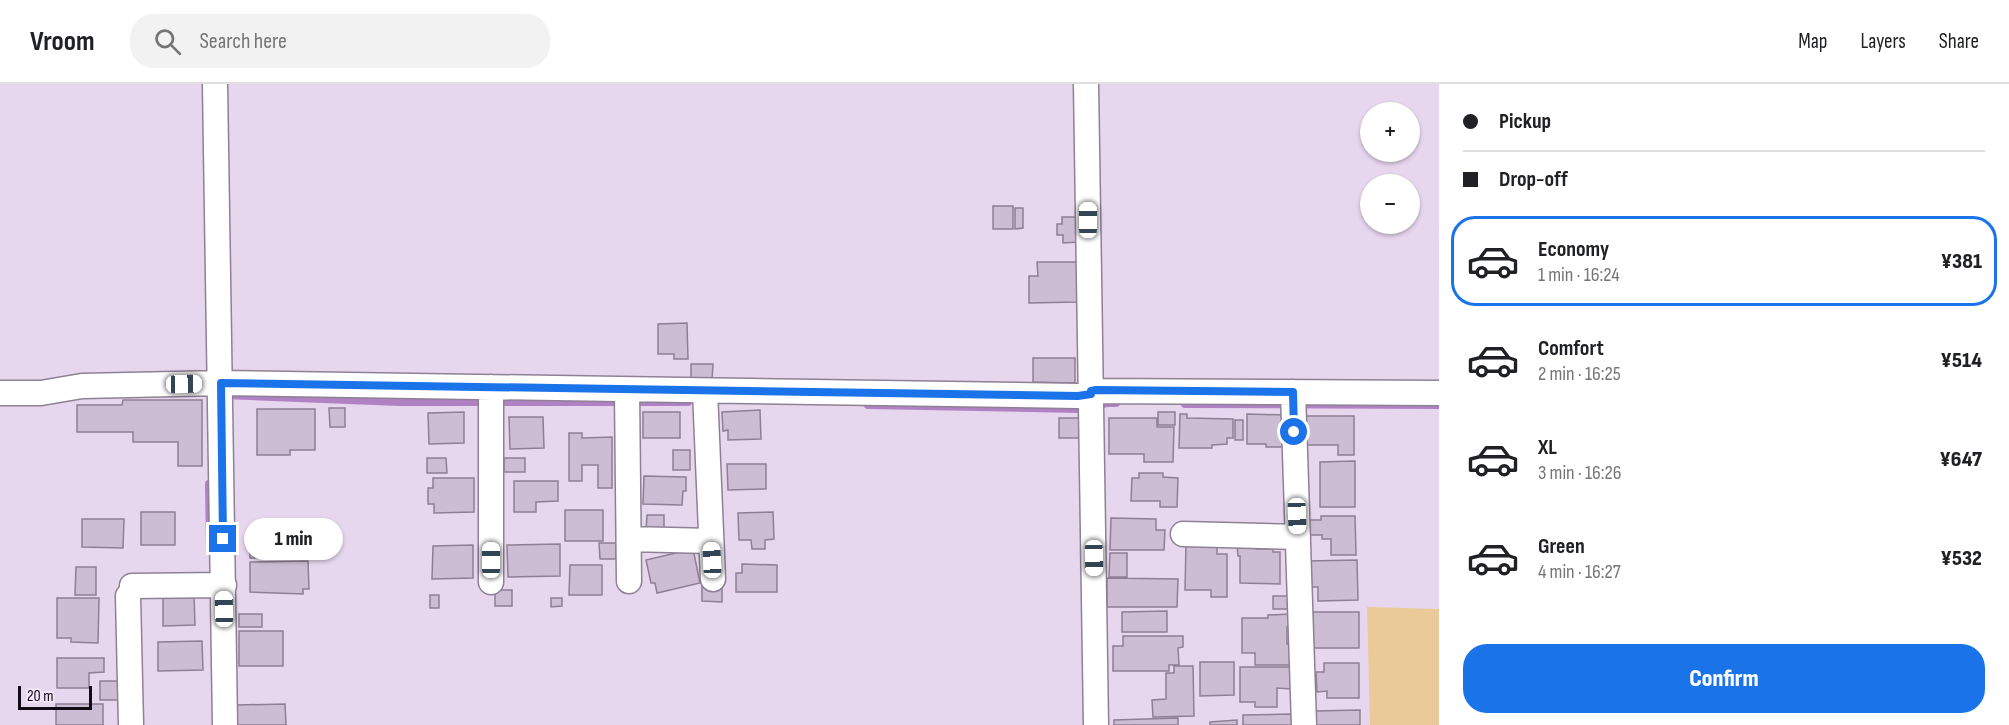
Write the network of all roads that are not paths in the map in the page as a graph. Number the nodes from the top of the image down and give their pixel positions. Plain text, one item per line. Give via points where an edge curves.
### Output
1 (214, 84) edge
2 (1086, 84) edge
3 (216, 388) junction
4 (0, 393) edge
5 (1439, 393) edge
6 (1095, 397) junction
7 (491, 398) junction
8 (627, 398) junction
9 (706, 399) junction
10 (1293, 400) junction
11 (1183, 534) dead end
12 (1298, 537) junction
13 (629, 540) junction
14 (711, 541) junction
15 (713, 579) dead end
16 (629, 580) dead end
17 (491, 582) dead end
18 (214, 585) junction
19 (130, 725) edge
20 (225, 725) edge
21 (1096, 725) edge
22 (1304, 725) edge

1 - 3 street
2 - 6 street
3 - 4 street via 82,386 41,393
3 - 7 street
3 - 18 street
5 - 10 street
6 - 9 street
6 - 10 street
6 - 21 street
7 - 8 street
7 - 17 street
8 - 9 street
8 - 13 street
9 - 14 street
10 - 12 street
11 - 12 street
12 - 22 street
13 - 14 street
13 - 16 street
14 - 15 street
18 - 19 street via 130,591
18 - 20 street

